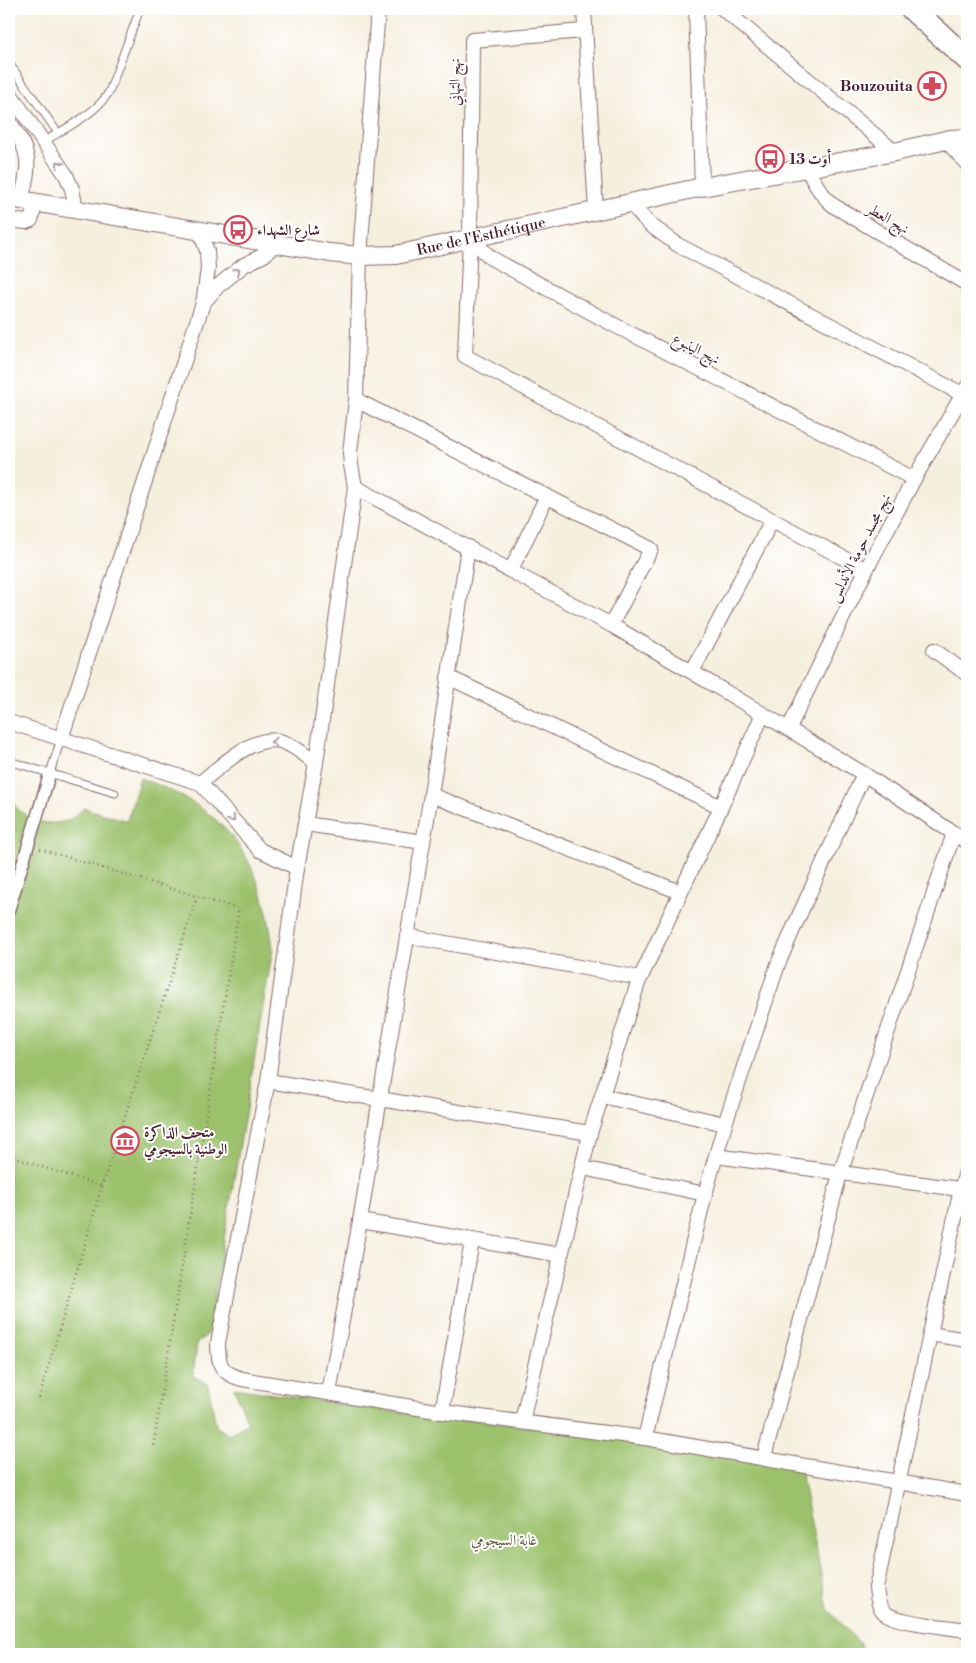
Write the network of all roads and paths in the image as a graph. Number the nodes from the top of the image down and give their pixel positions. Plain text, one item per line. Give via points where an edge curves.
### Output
1 (140, 9) edge
2 (378, 9) edge
3 (584, 9) edge
4 (696, 9) edge
5 (723, 9) edge
6 (912, 9) edge
7 (933, 27) junction
8 (584, 31) junction
9 (967, 48) edge
10 (967, 59) edge
11 (9, 63) edge
12 (9, 92) edge
13 (9, 121) edge
14 (967, 130) edge
15 (58, 133) junction
16 (954, 139) edge
17 (44, 142) junction
18 (895, 152) junction
19 (967, 164) edge
20 (807, 168) junction
21 (702, 187) junction
22 (22, 200) edge
23 (631, 204) junction
24 (76, 209) junction
25 (596, 211) junction
26 (9, 220) edge
27 (200, 231) junction
28 (470, 238) junction
29 (275, 244) junction
30 (360, 256) junction
31 (967, 284) edge
32 (203, 303) junction
33 (965, 391) edge
34 (356, 400) junction
35 (914, 479) junction
36 (356, 487) junction
37 (547, 496) junction
38 (772, 520) junction
39 (468, 547) junction
40 (511, 570) junction
41 (866, 570) junction
42 (611, 625) junction
43 (934, 650) dead end
44 (692, 672) junction
45 (967, 674) edge
46 (448, 678) junction
47 (763, 714) junction
48 (9, 722) edge
49 (789, 728) junction
50 (62, 739) junction
51 (9, 761) edge
52 (316, 763) junction
53 (50, 773) junction
54 (864, 774) junction
55 (200, 783) junction
56 (115, 793) dead end
57 (431, 795) junction
58 (721, 807) junction
59 (306, 824) junction
60 (954, 834) junction
61 (9, 839) edge
62 (423, 842) junction
63 (967, 842) edge
64 (28, 845) junction
65 (297, 868) junction
66 (680, 892) junction
67 (198, 897) junction
68 (9, 909) edge
69 (407, 936) junction
70 (640, 978) junction
71 (268, 1081) junction
72 (602, 1096) junction
73 (380, 1098) junction
74 (725, 1124) junction
75 (590, 1133) junction
76 (9, 1156) edge
77 (716, 1156) junction
78 (583, 1168) junction
79 (967, 1170) edge
80 (840, 1174) junction
81 (102, 1186) junction
82 (964, 1189) edge
83 (705, 1194) junction
84 (360, 1220) junction
85 (472, 1241) junction
86 (561, 1255) junction
87 (930, 1334) junction
88 (967, 1340) edge
89 (328, 1393) junction
90 (39, 1398) dead end
91 (442, 1412) junction
92 (522, 1422) junction
93 (645, 1438) junction
94 (153, 1448) dead end
95 (764, 1458) junction
96 (898, 1482) junction
97 (967, 1494) edge
98 (967, 1630) edge

1 - 15 lane via 102,103
2 - 30 street
3 - 8 street
4 - 21 street
5 - 18 street
6 - 7 main road
7 - 9 main road
7 - 10 main road
8 - 25 street
8 - 28 street, نهج التهاني via 472,40
11 - 15 lane
12 - 17 street
13 - 22 street via 25,149 28,165
14 - 16 street, Rue de l'Esthétique
15 - 17 lane
16 - 18 street, Rue de l'Esthétique
16 - 19 street
24 -> 17 street via 66,175
18 - 20 street, Rue de l'Esthétique
20 - 21 street, Rue de l'Esthétique
20 - 31 street, نهج العطر via 824,198 834,206
21 - 23 street, Rue de l'Esthétique
22 - 24 street, Rue de l'Esthétique
22 - 26 street via 31,220
23 - 25 street, Rue de l'Esthétique
23 - 33 street via 649,224 678,245
24 - 27 street, Rue de l'Esthétique
25 - 28 street, Rue de l'Esthétique
27 - 29 street, Rue de l'Esthétique
27 - 32 street via 207,251 208,269
28 - 30 street, Rue de l'Esthétique via 396,255
28 - 35 street, نهج الينبوع via 492,258 618,327
28 - 38 street via 465,356
29 - 30 street, Rue de l'Esthétique
32 -> 29 street via 218,286
30 - 34 street
32 - 50 street
33 - 35 street, نهج مجسد حومة الأندلس
34 - 36 street via 350,453
34 - 37 street
35 - 41 street, نهج مجسد حومة الأندلس
36 - 39 street
36 - 52 street
37 - 40 street
37 - 42 street via 652,549
38 - 41 street
38 - 44 street
39 - 40 street
39 - 46 street
40 - 42 street
41 - 49 street, نهج مجسد حومة الأندلس
42 - 44 street
43 - 45 street
44 - 47 street
46 - 57 street
46 - 58 street
47 - 49 street
47 - 58 street
48 - 50 street
49 - 54 street
50 - 53 lane
50 - 55 street
51 - 53 lane
52 -> 55 street via 284,742 271,740 251,745
52 - 59 street
53 - 56 lane
53 - 64 street
54 - 60 street
54 - 74 street via 778,964
55 -> 65 street via 260,850
57 - 62 street
57 - 66 street
58 - 66 street
59 - 62 street
59 - 65 street
60 - 63 street
60 - 80 street
61 - 64 path
62 - 69 street
64 - 67 path
64 - 68 street
65 - 71 street
66 - 70 street
67 - 81 path
67 - 94 path via 239,909
69 - 70 street
69 - 73 street
70 - 72 street
71 - 73 street
71 - 89 street via 218,1357 230,1376
72 - 74 street
72 - 75 street
73 - 75 street
73 - 84 street
74 - 77 street
75 - 78 street
76 - 81 path
77 - 80 street
77 - 83 street
78 - 83 street
78 - 86 street
79 - 82 street
80 - 82 street
80 - 95 street
81 - 90 path
82 - 87 street
83 - 93 street
84 - 85 street
84 - 89 street
85 - 86 street
85 - 91 street
86 - 92 street
87 - 88 street
87 - 96 street
89 - 91 street
91 - 92 street
92 - 93 street
93 - 95 street
95 - 96 street
96 - 97 street
96 - 98 street via 879,1569 877,1601 884,1613 905,1620

